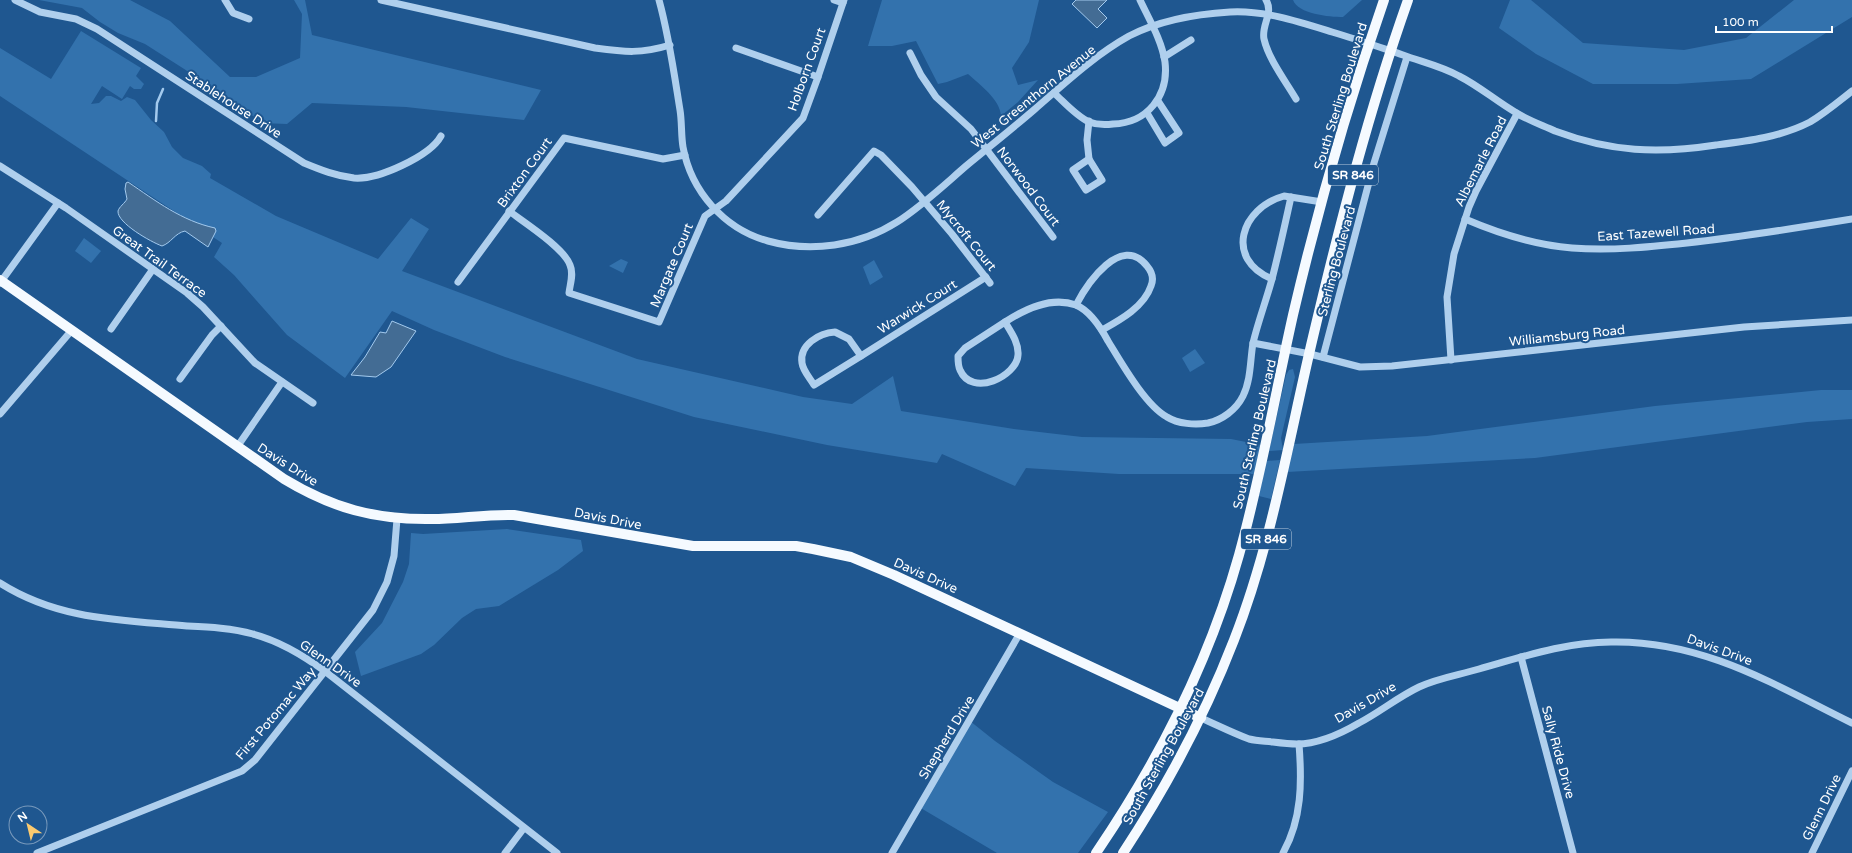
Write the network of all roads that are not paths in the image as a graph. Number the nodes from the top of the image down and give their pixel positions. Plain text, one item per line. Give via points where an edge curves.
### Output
1 (15, 0) edge
2 (225, 0) edge
3 (381, 0) edge
4 (659, 0) edge
5 (834, 0) edge
6 (1140, 0) edge
7 (1266, 0) edge
8 (1384, 0) edge
9 (1408, 0) edge
10 (843, 1) edge
11 (1268, 16) junction
12 (249, 19) dead end
13 (1152, 26) junction
14 (1190, 40) dead end
15 (1370, 44) junction
16 (670, 45) junction
17 (736, 48) dead end
18 (1390, 51) junction
19 (910, 53) dead end
20 (1164, 57) junction
21 (1407, 57) junction
22 (818, 77) junction
23 (1852, 91) edge
24 (1054, 93) junction
25 (1296, 99) dead end
26 (1158, 101) junction
27 (1147, 113) junction
28 (1517, 114) junction
29 (1089, 121) junction
30 (441, 136) dead end
31 (987, 149) junction
32 (685, 155) junction
33 (1090, 159) dead end
34 (0, 166) edge
35 (1291, 197) junction
36 (925, 202) junction
37 (1322, 202) junction
38 (58, 203) junction
39 (714, 209) junction
40 (509, 212) junction
41 (818, 215) dead end
42 (1465, 219) junction
43 (1852, 219) edge
44 (1052, 237) dead end
45 (153, 269) junction
46 (1272, 279) junction
47 (988, 280) joint
48 (0, 282) edge
49 (458, 282) dead end
50 (1076, 305) junction
51 (1852, 320) edge
52 (1005, 322) junction
53 (221, 326) junction
54 (111, 329) dead end
55 (72, 330) junction
56 (1102, 330) junction
57 (1253, 343) junction
58 (1286, 350) junction
59 (1310, 354) junction
60 (860, 356) junction
61 (1323, 357) junction
62 (1451, 360) junction
63 (180, 379) dead end
64 (282, 382) junction
65 (314, 402) dead end
66 (0, 414) edge
67 (237, 447) junction
68 (397, 519) junction
69 (0, 583) edge
70 (1020, 633) junction
71 (1521, 657) junction
72 (326, 672) junction
73 (1180, 708) junction
74 (1201, 718) junction
75 (1852, 723) edge
76 (1299, 744) junction
77 (1852, 771) edge
78 (524, 828) junction
79 (37, 853) edge
80 (505, 853) edge
81 (557, 853) edge
82 (892, 853) edge
83 (1096, 853) edge
84 (1123, 853) edge
85 (1282, 853) edge
86 (1573, 853) edge
87 (1812, 853) edge

1 - 30 street, Stablehouse Drive via 40,12 76,19 97,29 298,159 333,174 356,178 380,174 408,162 437,143
2 - 12 street via 233,13
3 - 16 street via 626,53
4 - 16 street, West Greenthorn Avenue
5 - 10 street
6 - 13 street
7 - 11 street
8 - 15 main road, South Sterling Boulevard / SR 846
9 - 18 main road, South Sterling Boulevard / SR 846
10 - 22 street, Holborn Court
11 - 13 street, West Greenthorn Avenue via 1227,12
11 - 15 street, West Greenthorn Avenue via 1300,21
11 - 25 street via 1264,40
13 - 20 street
13 - 24 street, West Greenthorn Avenue via 1113,46
14 - 20 street
15 - 18 street, West Greenthorn Avenue
15 - 37 main road, South Sterling Boulevard / SR 846 via 1342,129
16 - 32 street, West Greenthorn Avenue
17 - 22 street
18 - 21 street, West Greenthorn Avenue
18 - 59 main road, South Sterling Boulevard / SR 846 via 1358,158
19 - 31 street, Norwood Court via 936,97 971,129
20 - 26 street via 1165,78
21 - 28 street, West Greenthorn Avenue via 1431,63 1460,76
21 - 61 street, Sterling Boulevard via 1374,163
22 - 39 street, Holborn Court via 802,118 726,201
23 - 28 street, West Greenthorn Avenue via 1814,119 1781,134 1670,151 1603,146 1579,140
24 - 29 street
24 - 31 street, West Greenthorn Avenue
26 - 27 street
26 - 27 street via 1179,133 1165,143
27 - 29 street via 1121,124
28 - 42 street, Albemarle Road via 1476,191
29 - 33 street
31 - 36 street, West Greenthorn Avenue
31 - 44 street, Norwood Court
32 - 39 street, West Greenthorn Avenue via 699,188
32 - 40 street, Brixton Court via 663,159 564,138
34 - 38 street, Great Trail Terrace
35 - 37 street
35 - 46 street
35 - 46 street via 1284,196 1263,206 1251,218 1243,234 1243,248 1247,259 1259,273
36 - 39 street, West Greenthorn Avenue via 881,231 844,244 822,247 795,247 765,241 736,228
36 - 41 street, Mycroft Court via 881,155 874,151
36 - 47 street, Mycroft Court
37 - 58 main road, South Sterling Boulevard / SR 846
38 - 45 street, Great Trail Terrace
38 - 48 street
39 - 40 street, Margate Court via 705,216 659,322 569,293 572,275 570,264 561,251
40 - 49 street, Brixton Court
42 - 43 street, East Tazewell Road via 1522,240 1571,248 1610,249 1722,239
42 - 62 street, Albemarle Road via 1454,254 1448,287 1446,309
45 - 53 street, Great Trail Terrace via 187,294
45 - 54 street
46 - 57 street
47 - 60 street, Warwick Court
48 - 55 main road, Davis Drive
50 - 52 street via 1039,305
50 - 56 street
50 - 56 street via 1093,278 1103,267 1116,259 1131,256 1146,264 1152,276 1152,285 1148,293 1133,310
51 - 62 street, Williamsburg Road via 1744,327
52 - 52 street via 1018,347 1016,362 1010,370 995,380 980,385 969,382 959,367 958,356 965,348
53 - 63 street
53 - 64 street, Great Trail Terrace via 255,363
55 - 66 street
55 - 67 main road, Davis Drive
56 - 57 street via 1131,378 1158,411 1166,417 1196,424 1212,422 1238,405 1246,388
57 - 58 street, Williamsburg Road
58 - 59 street, Williamsburg Road
58 - 73 main road, South Sterling Boulevard / SR 846 via 1266,446 1238,556 1206,649
59 - 61 street, Williamsburg Road
59 - 74 main road, South Sterling Boulevard / SR 846 via 1252,589 1235,639
60 - 60 street, Warwick Court via 845,336 827,332 807,345 802,362 814,385
61 - 62 street, Williamsburg Road via 1360,367
64 - 65 street, Great Trail Terrace
64 - 67 street
67 - 68 main road, Davis Drive via 284,480 327,502 351,510
68 - 70 main road, Davis Drive via 514,515 693,546 812,548 876,567
68 - 72 street, First Potomac Way via 394,556 387,582 373,610
69 - 72 street, Glenn Drive via 43,604 80,616 228,629 253,634 303,655
70 - 73 main road, Davis Drive
70 - 82 street, Shepherd Drive
71 - 75 street, Davis Drive via 1572,645 1611,642 1648,643 1685,649 1732,665
71 - 76 street, Davis Drive via 1420,686 1358,724 1333,735
71 - 86 street, Sally Ride Drive
72 - 78 street, Glenn Drive
72 - 79 street, First Potomac Way via 255,760 242,771
73 - 74 main road, Davis Drive
73 - 83 main road, South Sterling Boulevard / SR 846 via 1153,762
74 - 76 street, Davis Drive via 1250,739
74 - 84 main road, South Sterling Boulevard / SR 846 via 1165,785
76 - 85 street via 1300,800 1293,829
77 - 87 street, Glenn Drive
78 - 80 street
78 - 81 street, Glenn Drive

